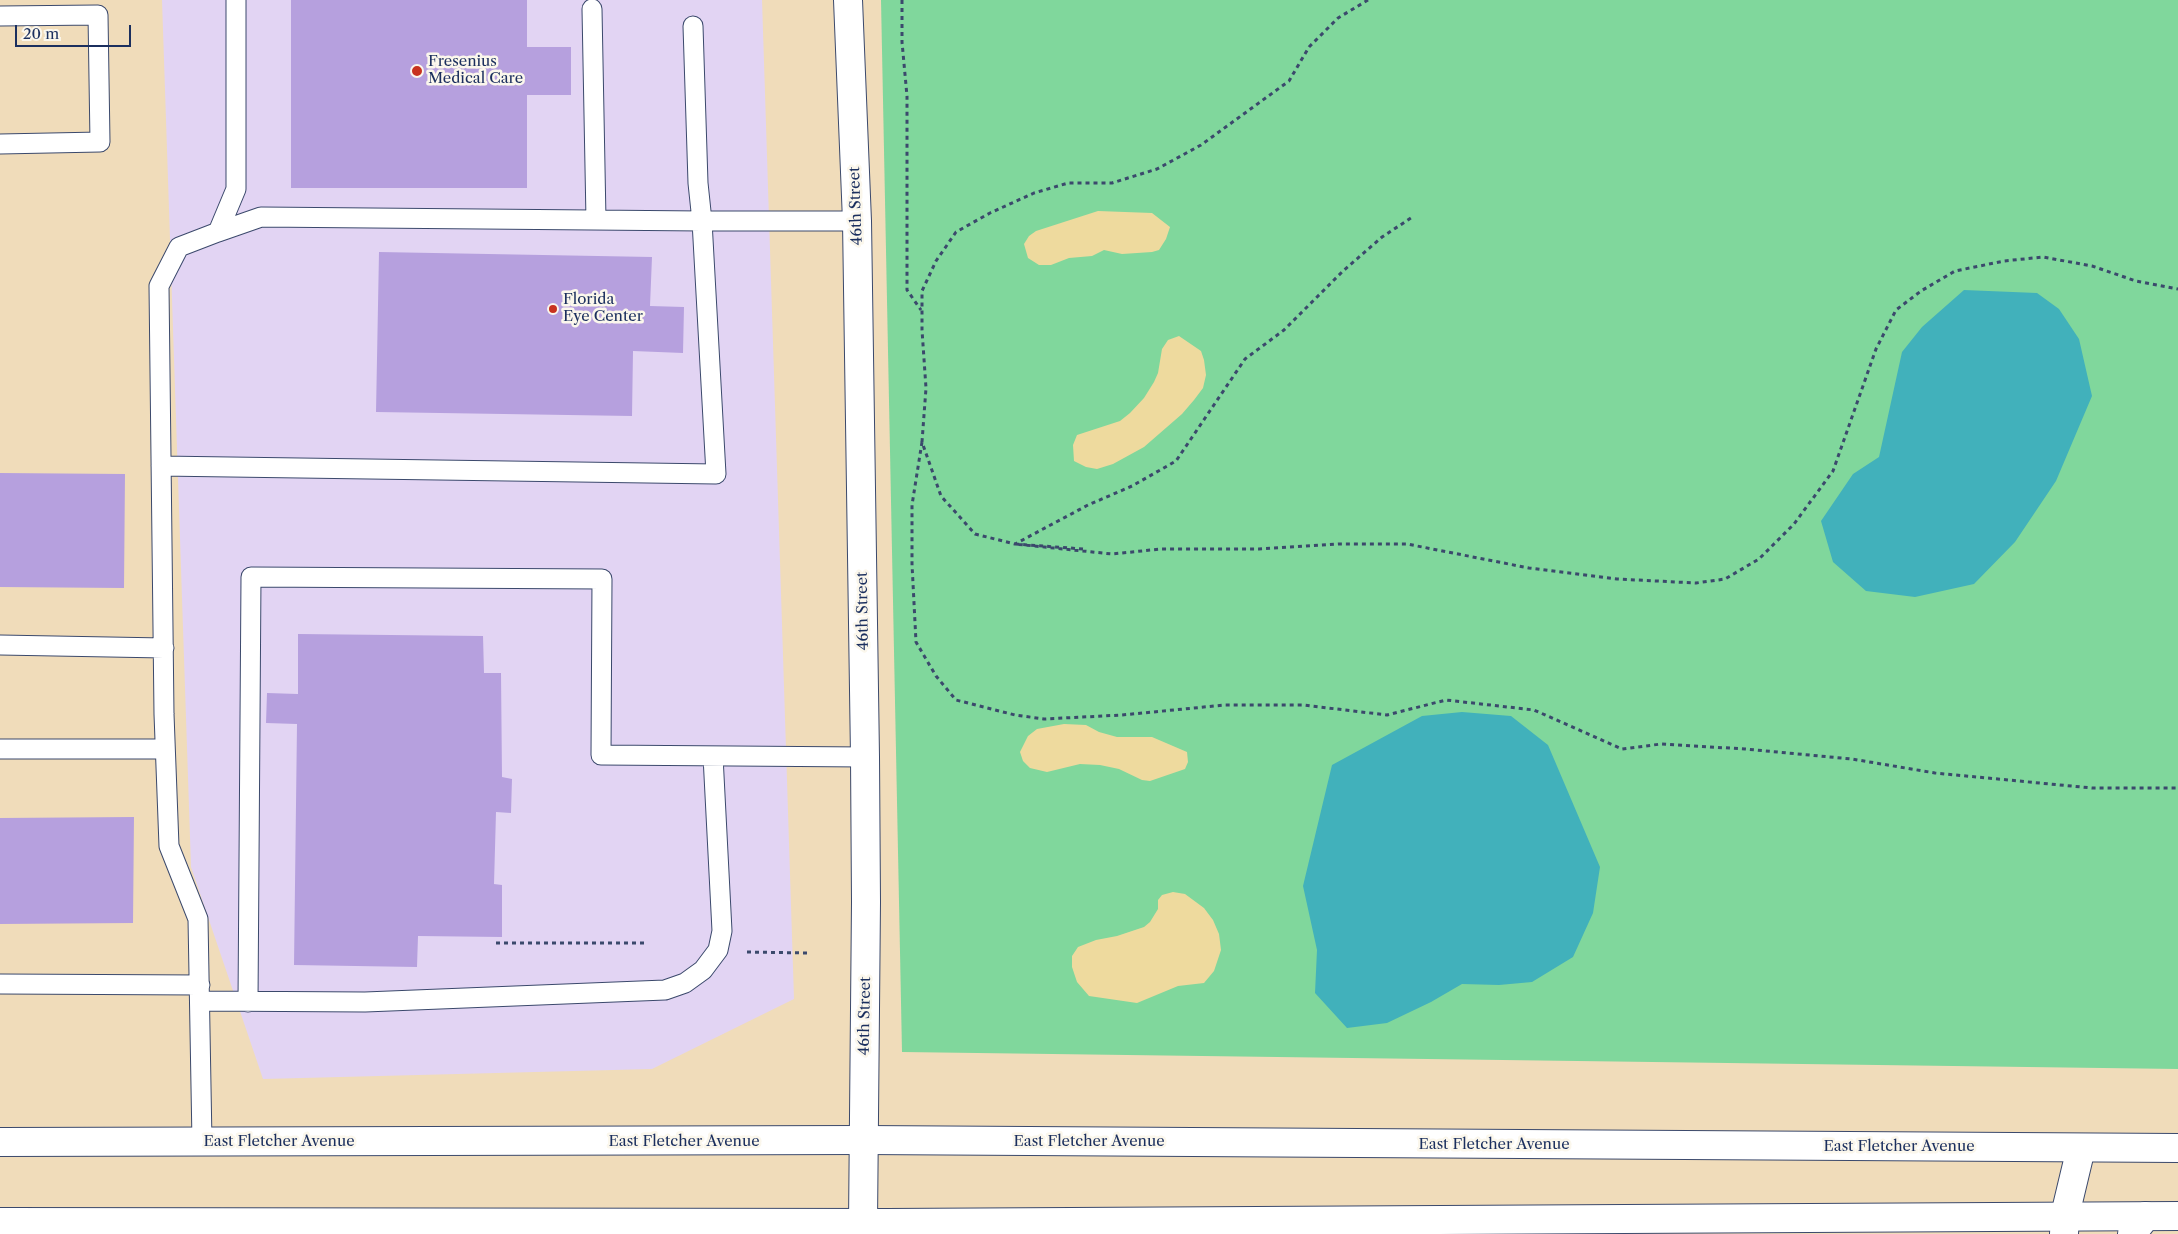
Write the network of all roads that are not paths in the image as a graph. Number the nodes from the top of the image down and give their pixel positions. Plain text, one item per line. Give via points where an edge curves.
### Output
1 (236, 0) edge
2 (848, 0) edge
3 (592, 9) dead end
4 (0, 16) edge
5 (693, 26) dead end
6 (0, 144) edge
7 (596, 220) junction
8 (702, 221) junction
9 (857, 221) junction
10 (218, 232) junction
11 (161, 466) junction
12 (0, 645) edge
13 (164, 648) junction
14 (0, 749) edge
15 (165, 749) junction
16 (713, 756) junction
17 (864, 757) junction
18 (0, 984) edge
19 (200, 993) junction
20 (248, 1002) junction
21 (864, 1140) junction
22 (0, 1142) edge
23 (202, 1142) junction
24 (2081, 1148) junction
25 (2178, 1148) edge
26 (2178, 1216) edge
27 (0, 1222) edge
28 (2065, 1224) edge
29 (2139, 1225) edge
30 (78, 1228) edge
31 (863, 1228) edge

1 - 10 lane via 236,189
2 - 9 main road, 46th Street
3 - 7 lane
4 - 6 lane via 98,15 100,142
5 - 8 lane
7 - 8 lane
7 - 10 lane via 261,217
8 - 9 lane
8 - 11 lane via 716,474
9 - 17 main road, 46th Street
10 - 11 lane via 179,246 159,286
11 - 13 lane
12 - 13 lane
13 - 15 lane
14 - 15 lane
15 - 19 lane via 169,846 198,919
16 - 17 lane
16 - 20 lane via 722,931 718,950 703,970 685,983 665,990 365,1002
16 - 20 lane via 601,755 602,578 251,577
17 - 21 main road, 46th Street
18 - 19 lane
19 - 20 lane
19 - 23 lane
21 - 23 main road, East Fletcher Avenue
21 - 24 main road, East Fletcher Avenue
21 - 31 main road, 46th Street
22 - 23 main road, East Fletcher Avenue
24 - 25 main road, East Fletcher Avenue
24 - 28 main road
26 - 29 main road
27 - 30 main road
28 - 29 main road
28 - 31 main road
30 - 31 main road

